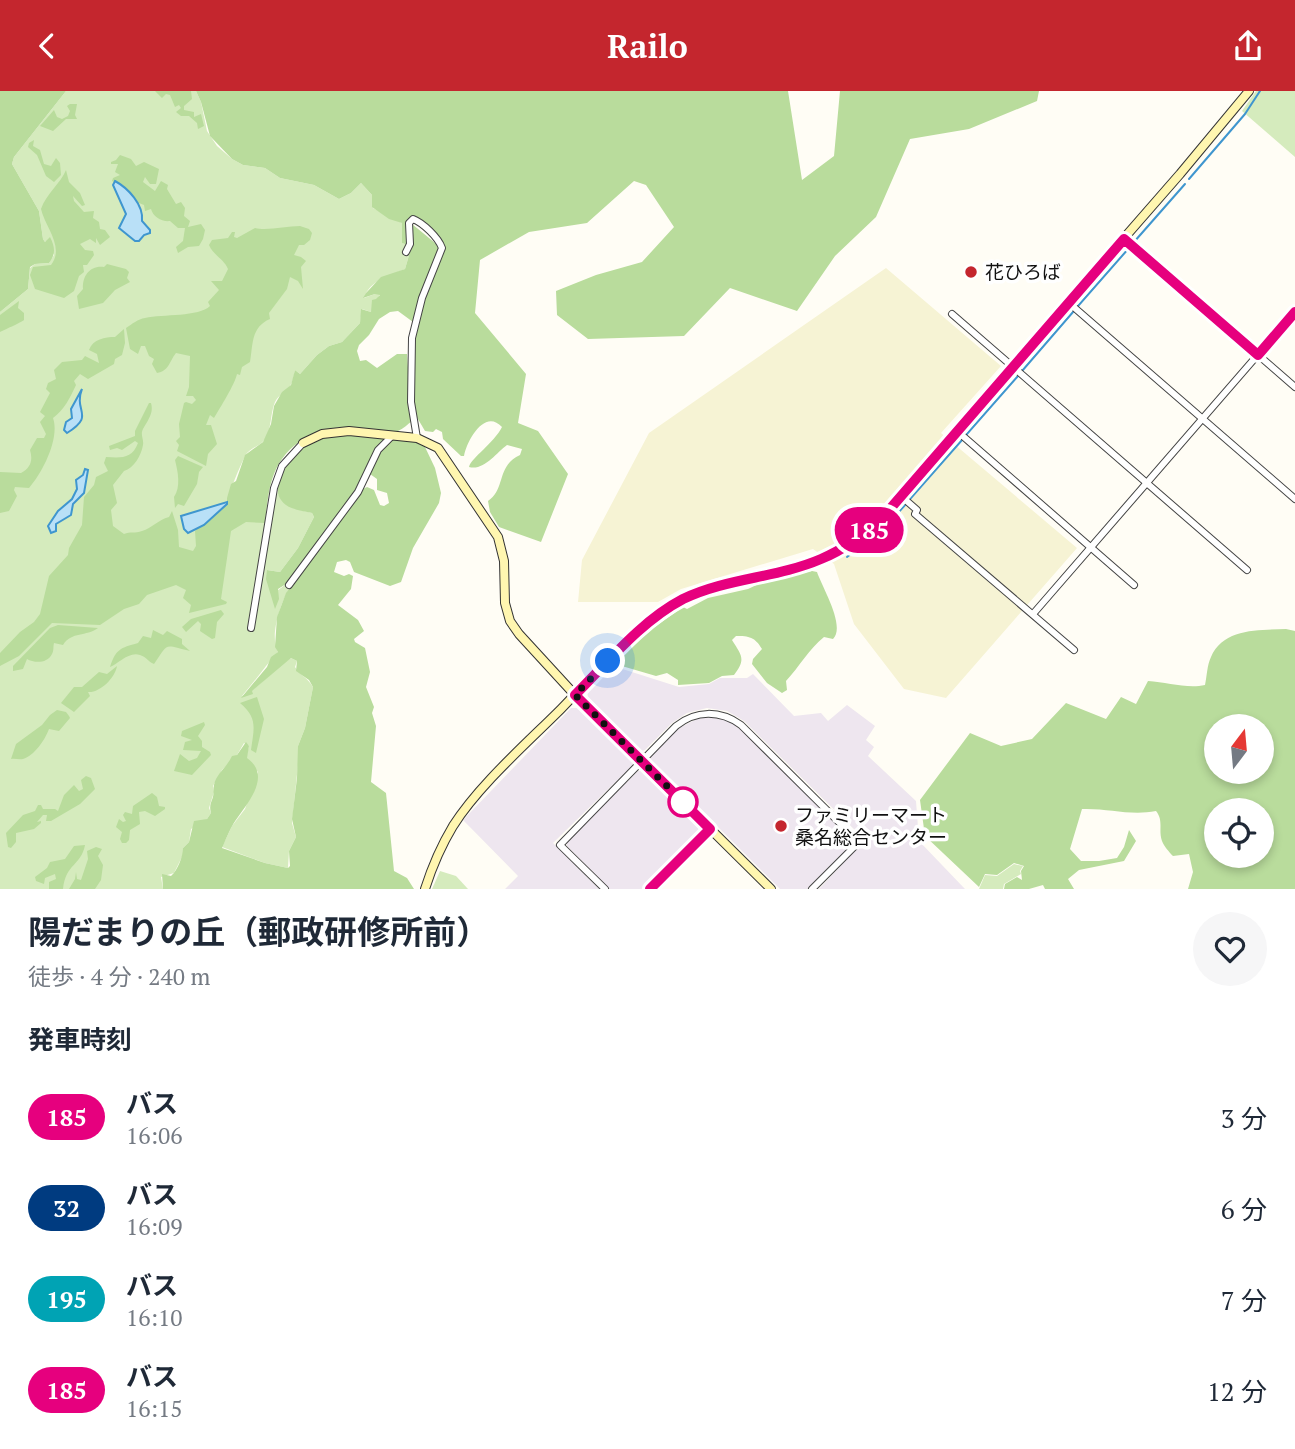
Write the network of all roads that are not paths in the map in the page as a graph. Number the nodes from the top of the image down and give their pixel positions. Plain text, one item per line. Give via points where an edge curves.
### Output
1 (1249, 91) edge
2 (1124, 239) junction
3 (406, 252) dead end
4 (1069, 303) junction
5 (1295, 312) edge
6 (952, 314) dead end
7 (1258, 355) junction
8 (1013, 367) junction
9 (1295, 387) edge
10 (1203, 419) junction
11 (957, 431) junction
12 (394, 435) junction
13 (417, 437) junction
14 (303, 443) joint
15 (1147, 483) junction
16 (901, 496) junction
17 (1295, 499) edge
18 (1091, 547) junction
19 (1247, 570) dead end
20 (289, 585) dead end
21 (1134, 585) dead end
22 (1033, 614) junction
23 (251, 628) dead end
24 (1074, 650) dead end
25 (575, 695) junction
26 (642, 761) junction
27 (710, 829) junction
28 (425, 889) edge
29 (605, 889) edge
30 (650, 889) edge
31 (771, 889) edge
32 (812, 889) edge

1 - 2 street
2 - 4 street
2 - 7 street
3 - 13 street via 413,219 442,248 412,338 411,402
4 - 8 street
4 - 10 street
5 - 7 street
6 - 8 street
7 - 9 street
7 - 10 street
8 - 11 street
8 - 15 street
10 - 15 street
10 - 17 street
11 - 16 street
11 - 18 street
12 - 13 street
12 - 14 street via 335,431
12 - 20 street via 378,450 358,492
13 - 25 street via 438,448 495,529 503,552 510,621
14 - 23 street via 282,466 274,488
15 - 18 street
15 - 19 street
16 - 22 street via 917,510 915,514
16 - 25 street via 856,541 822,559 683,599 640,630
18 - 21 street
18 - 22 street
22 - 24 street
25 - 26 street
25 - 28 street via 468,805 431,868
26 - 27 street
26 - 29 street via 560,845
26 - 32 street via 688,718 720,714 741,725 859,842
27 - 30 street
27 - 31 street

